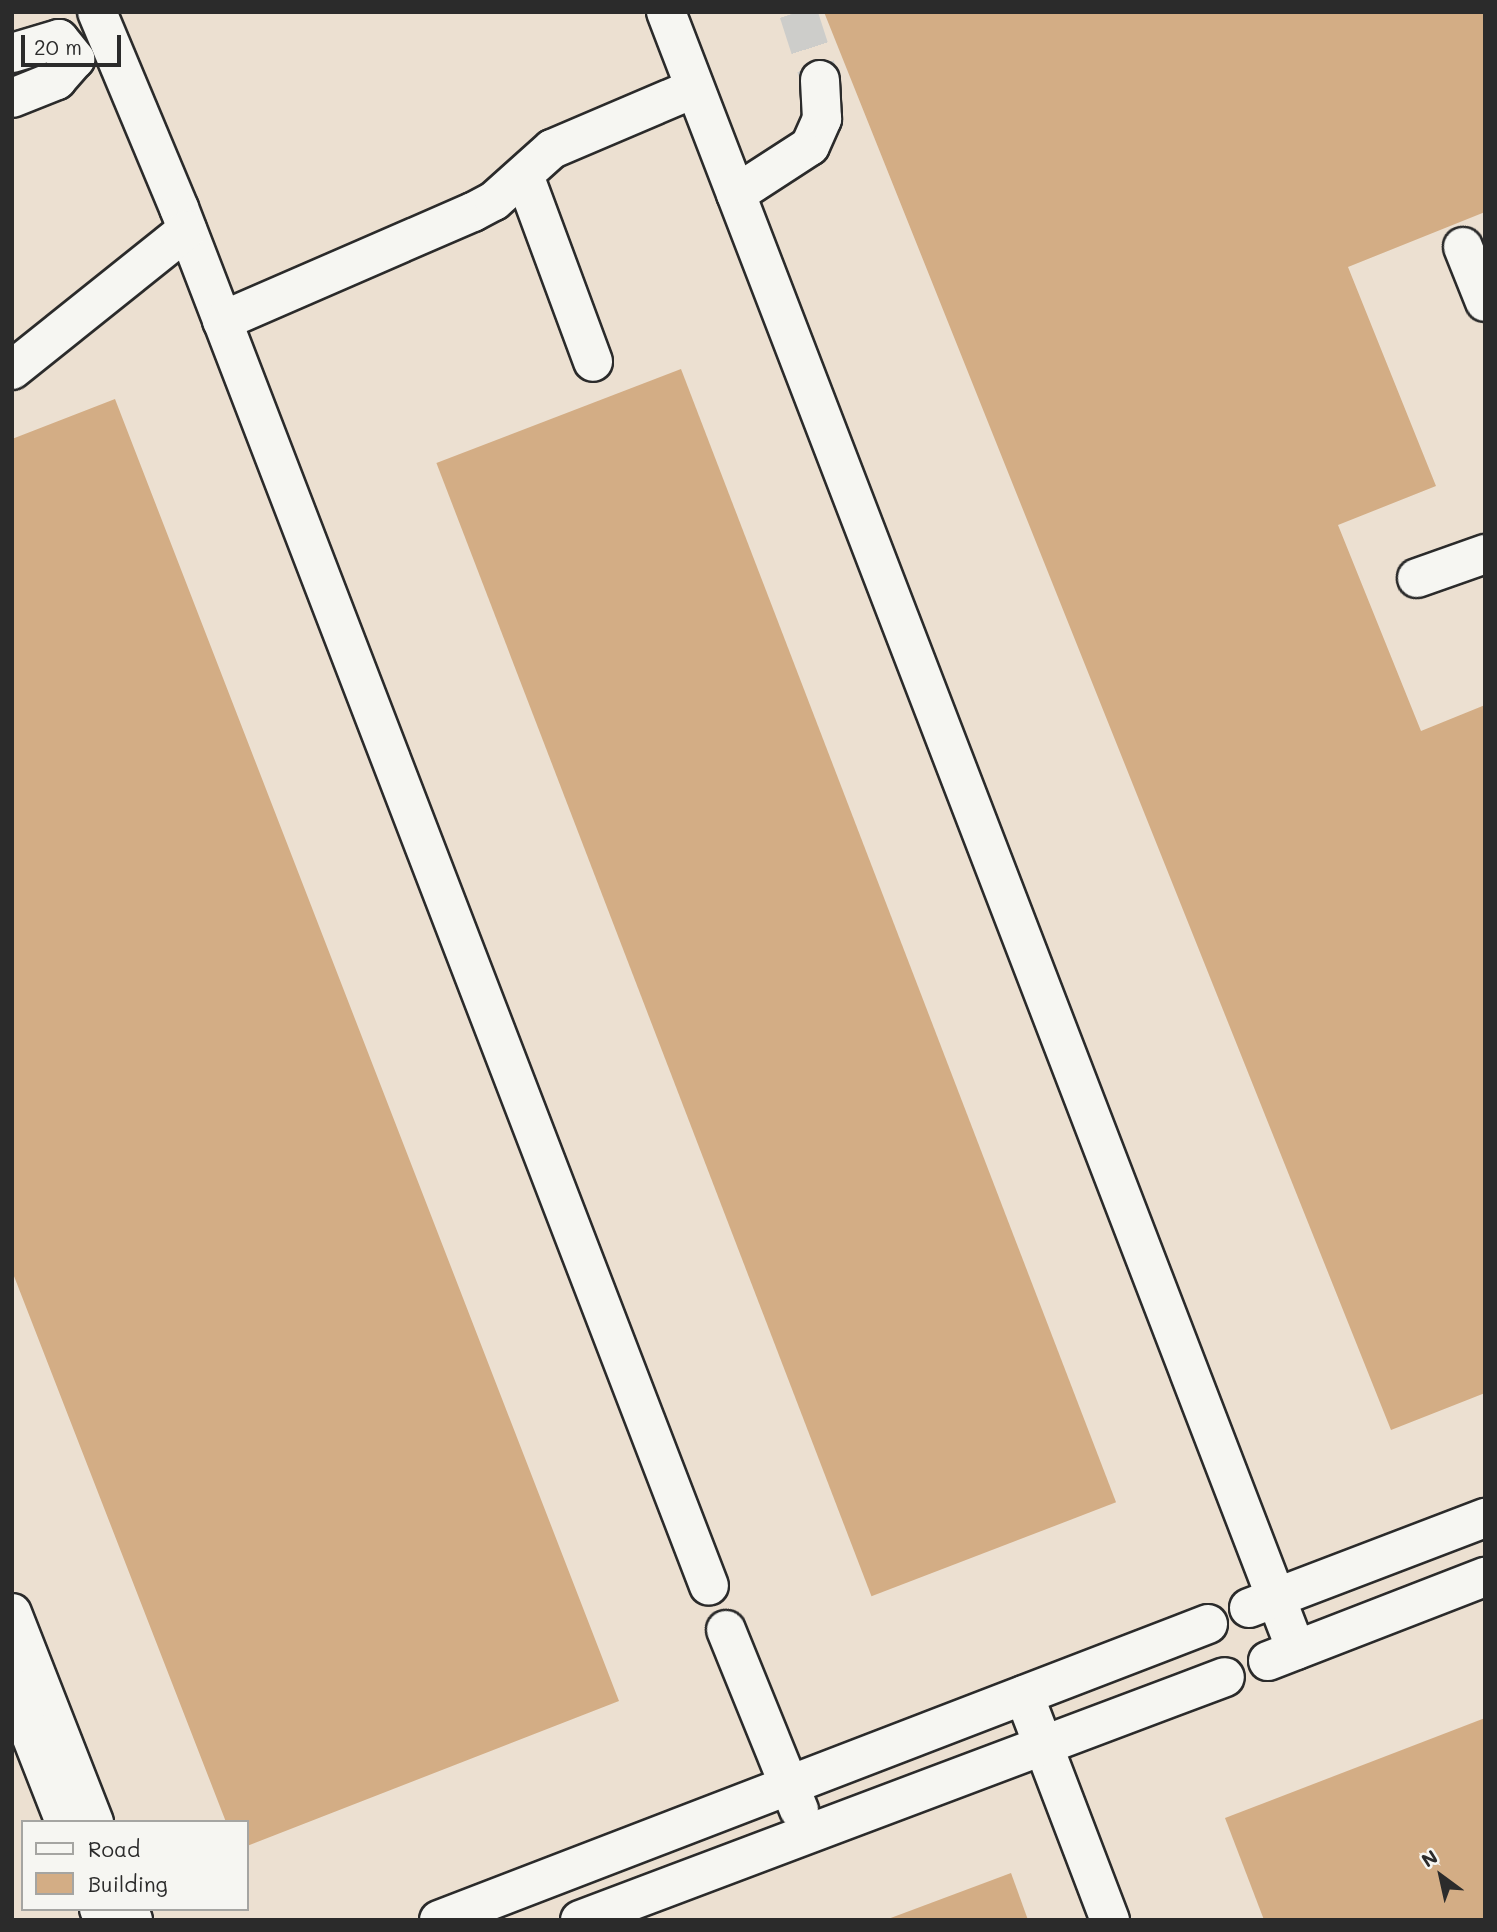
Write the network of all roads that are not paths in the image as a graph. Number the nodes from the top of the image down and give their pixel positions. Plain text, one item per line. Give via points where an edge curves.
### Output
1 (97, 12) edge
2 (666, 12) edge
3 (12, 53) edge
4 (820, 80) tunnel mouth
5 (695, 88) junction
6 (12, 98) edge
7 (524, 175) junction
8 (736, 194) junction
9 (187, 230) junction
10 (1462, 247) dead end
11 (1485, 302) edge
12 (222, 321) junction
13 (593, 362) dead end
14 (12, 370) edge
15 (1485, 554) edge
16 (1418, 578) dead end
17 (1485, 1518) edge
18 (1485, 1577) edge
19 (709, 1586) dead end
20 (1262, 1603) junction
21 (12, 1613) edge
22 (1208, 1624) dead end
23 (726, 1630) dead end
24 (1225, 1677) dead end
25 (12, 1687) edge
26 (1024, 1695) junction
27 (1044, 1747) junction
28 (790, 1786) junction
29 (64, 1820) edge
30 (93, 1820) edge
31 (808, 1835) junction
32 (640, 1842) junction
33 (665, 1905) edge
34 (439, 1920) edge
35 (580, 1920) edge
36 (1110, 1920) edge

1 - 9 lane
2 - 5 lane
3 - 6 lane via 59,39 75,59 57,80
4 - 8 lane via 822,119 810,146
5 - 7 lane via 552,149
5 - 8 lane
7 - 12 lane via 473,212
7 - 13 lane
8 - 20 lane
9 - 12 lane
9 - 14 lane
10 - 11 lane
12 - 19 lane
15 - 16 lane
17 - 20 lane
18 - 20 lane via 1282,1655
21 - 30 lane
22 - 26 lane
23 - 28 lane
24 - 27 lane
25 - 29 lane
26 - 27 lane
26 - 28 lane
27 - 31 lane
27 - 36 lane
28 - 31 lane
28 - 32 lane
31 - 33 lane
32 - 33 lane
32 - 34 lane
33 - 35 lane

